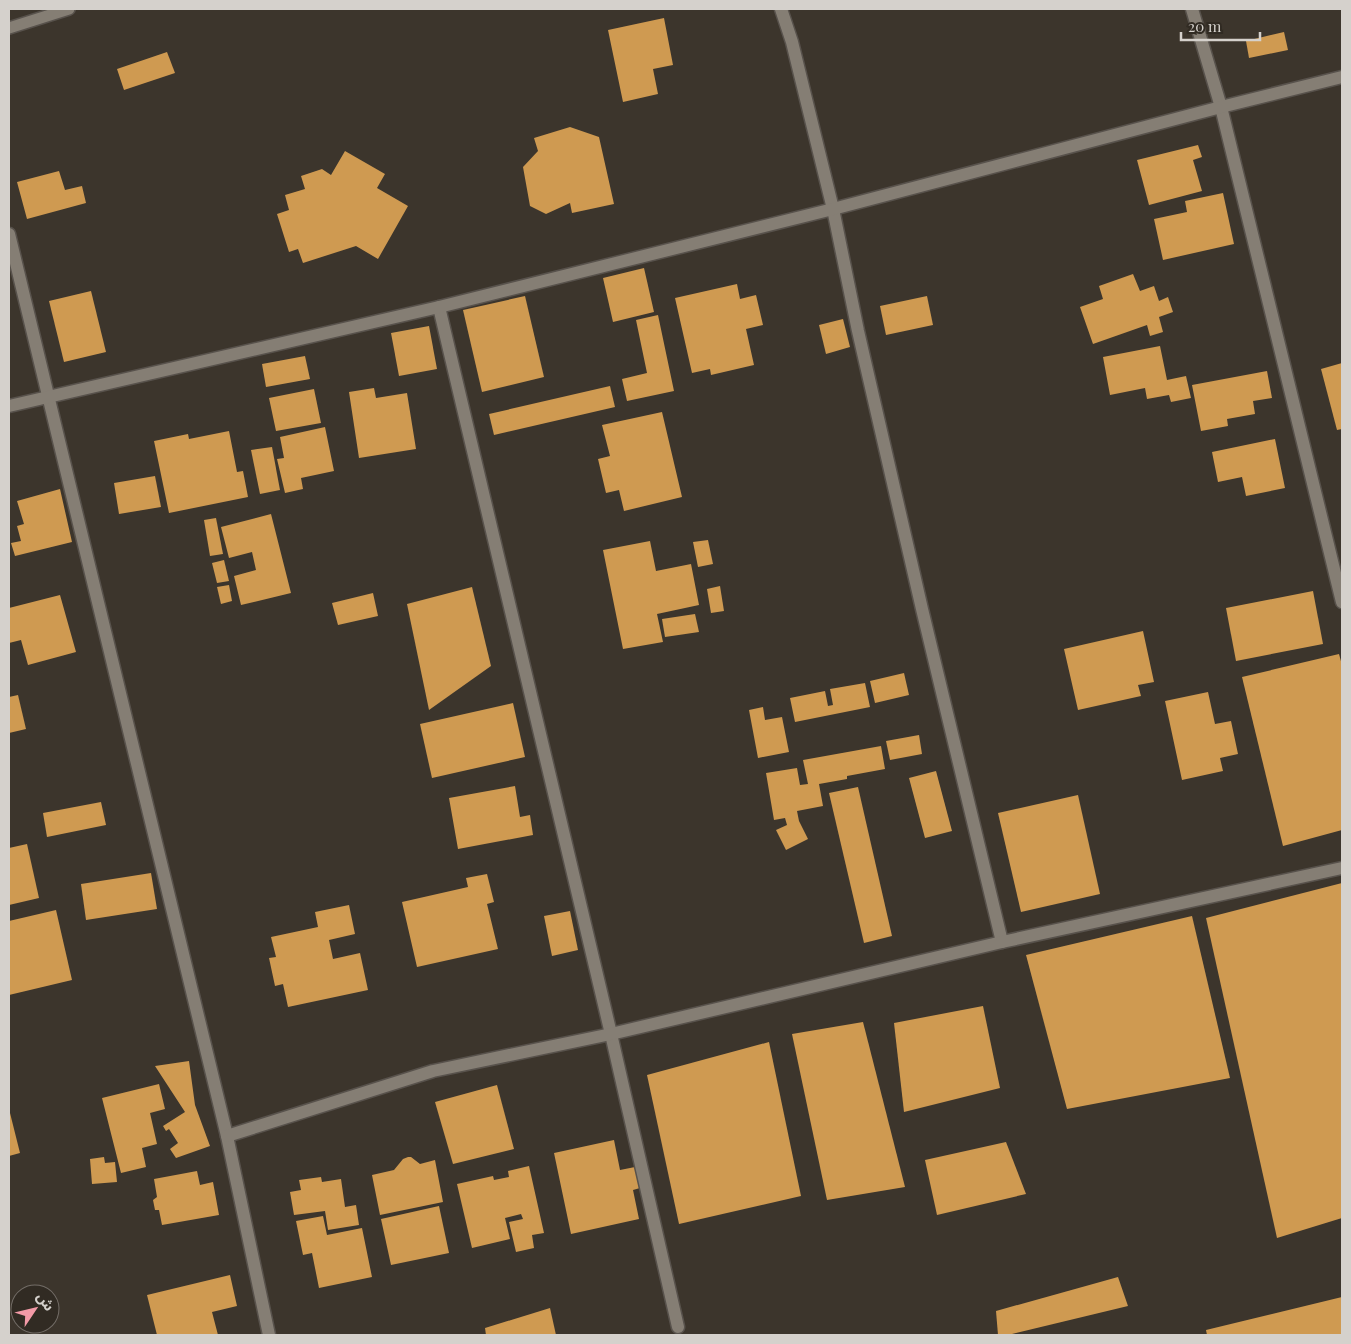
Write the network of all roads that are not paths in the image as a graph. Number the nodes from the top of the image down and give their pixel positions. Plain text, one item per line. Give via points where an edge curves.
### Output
1 (69, 9) edge
2 (781, 9) edge
3 (1192, 9) edge
4 (9, 28) edge
5 (1342, 77) edge
6 (1221, 107) junction
7 (834, 209) junction
8 (9, 234) edge
9 (439, 307) junction
10 (48, 398) junction
11 (9, 406) edge
12 (1342, 602) edge
13 (1342, 868) edge
14 (1002, 942) junction
15 (611, 1034) junction
16 (226, 1136) junction
17 (678, 1327) dead end
18 (269, 1335) edge

1 - 4 lane
2 - 7 street
3 - 6 street
5 - 6 street
6 - 7 street
6 - 12 street
7 - 9 street
7 - 14 street via 858,331
8 - 10 street
9 - 10 street
9 - 15 street
10 - 11 street
10 - 16 street
13 - 14 street
14 - 15 street
15 - 16 street via 433,1071
15 - 17 street
16 - 18 street

